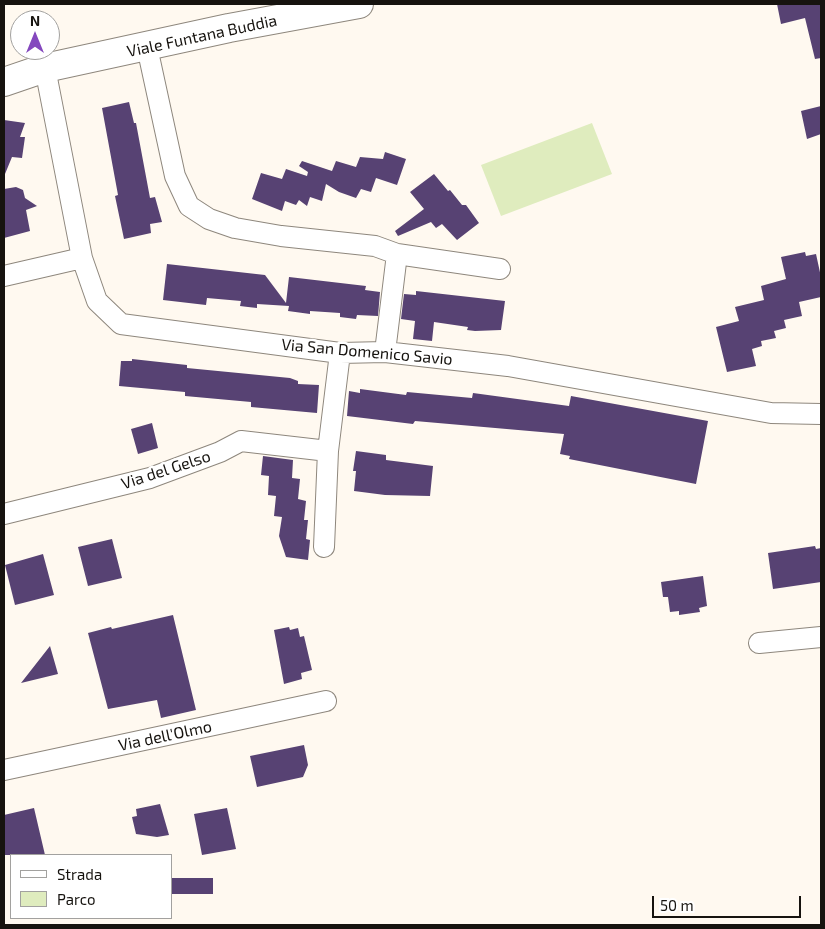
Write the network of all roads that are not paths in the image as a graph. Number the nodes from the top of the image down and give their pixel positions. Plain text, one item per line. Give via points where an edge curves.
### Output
1 (359, 4) edge
2 (147, 47) junction
3 (45, 68) junction
4 (4, 70) edge
5 (4, 82) edge
6 (397, 254) junction
7 (82, 258) junction
8 (500, 270) dead end
9 (4, 276) edge
10 (385, 352) junction
11 (340, 353) junction
12 (821, 414) edge
13 (328, 451) junction
14 (4, 514) edge
15 (324, 547) dead end
16 (821, 637) edge
17 (759, 643) dead end
18 (326, 701) dead end
19 (4, 770) edge

1 - 2 main road, Viale Funtana Buddia
2 - 3 main road, Viale Funtana Buddia
2 - 6 street via 175,176 190,206 209,219 235,228 375,246
3 - 4 main road, Viale Funtana Buddia
3 - 5 main road, Viale Funtana Buddia
3 - 7 street, Via San Domenico Savio
6 - 8 street
6 - 10 street
7 - 9 street
7 - 11 street, Via San Domenico Savio via 97,301 121,324
10 - 11 street, Via San Domenico Savio
10 - 12 street, Via San Domenico Savio via 508,366 771,413
11 - 13 street
13 - 14 street, Via del Gelso via 241,441 150,478
13 - 15 street
16 - 17 street
18 - 19 street, Via dell'Olmo

